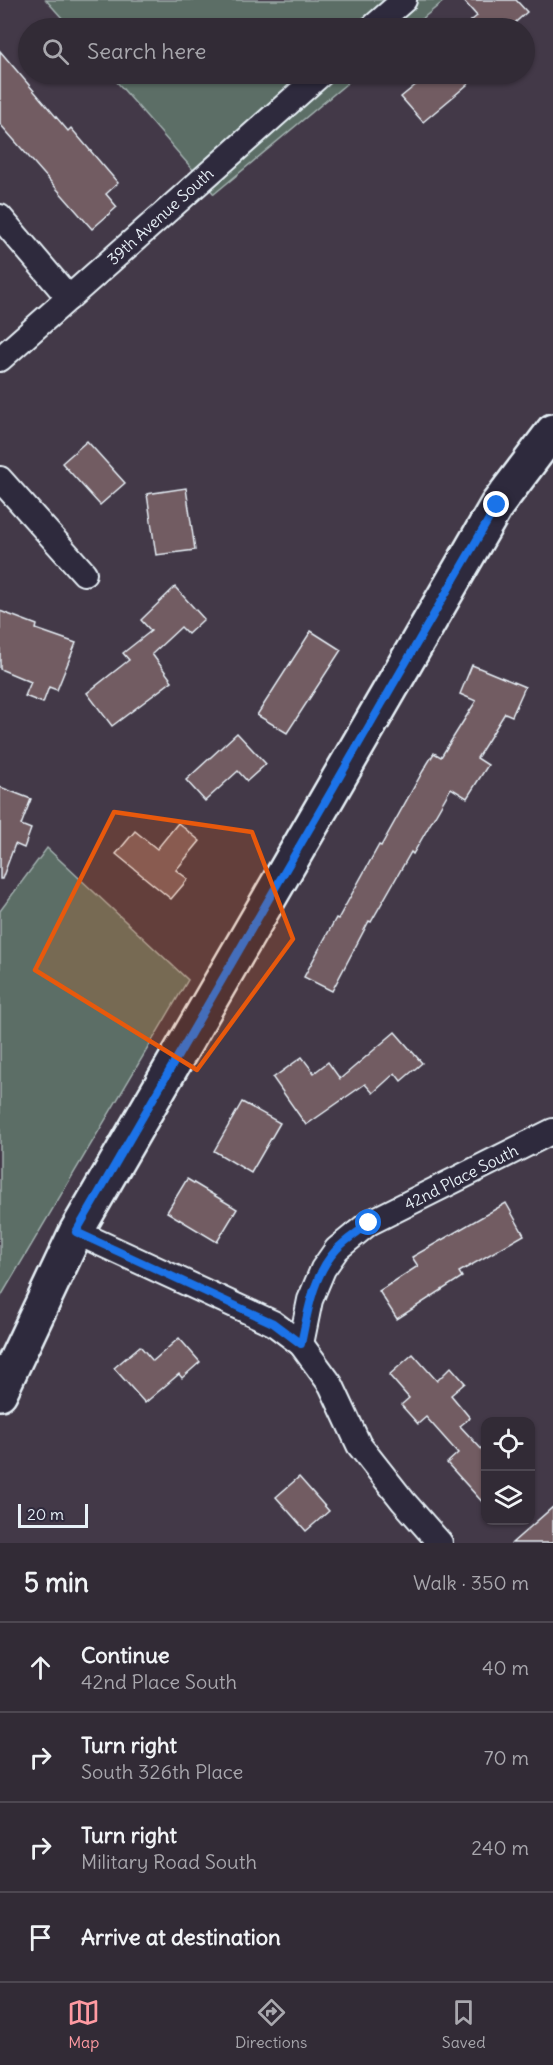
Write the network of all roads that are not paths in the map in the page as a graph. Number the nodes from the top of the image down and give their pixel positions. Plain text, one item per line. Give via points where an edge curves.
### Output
1 (404, 0) edge
2 (383, 18) edge
3 (310, 84) edge
4 (0, 217) edge
5 (69, 297) junction
6 (0, 359) edge
7 (553, 431) edge
8 (0, 480) edge
9 (84, 573) dead end
10 (553, 1131) edge
11 (76, 1232) junction
12 (301, 1344) junction
13 (0, 1393) edge
14 (440, 1543) edge

1 - 2 street
3 - 5 street, 39th Avenue South
4 - 5 street
5 - 6 street, 39th Avenue South
7 - 11 main road via 497,505
8 - 9 street
10 - 12 street, 42nd Place South via 369,1223 337,1249 323,1269 310,1300
11 - 12 street via 273,1323
11 - 13 main road
12 - 14 street via 331,1385 359,1445

